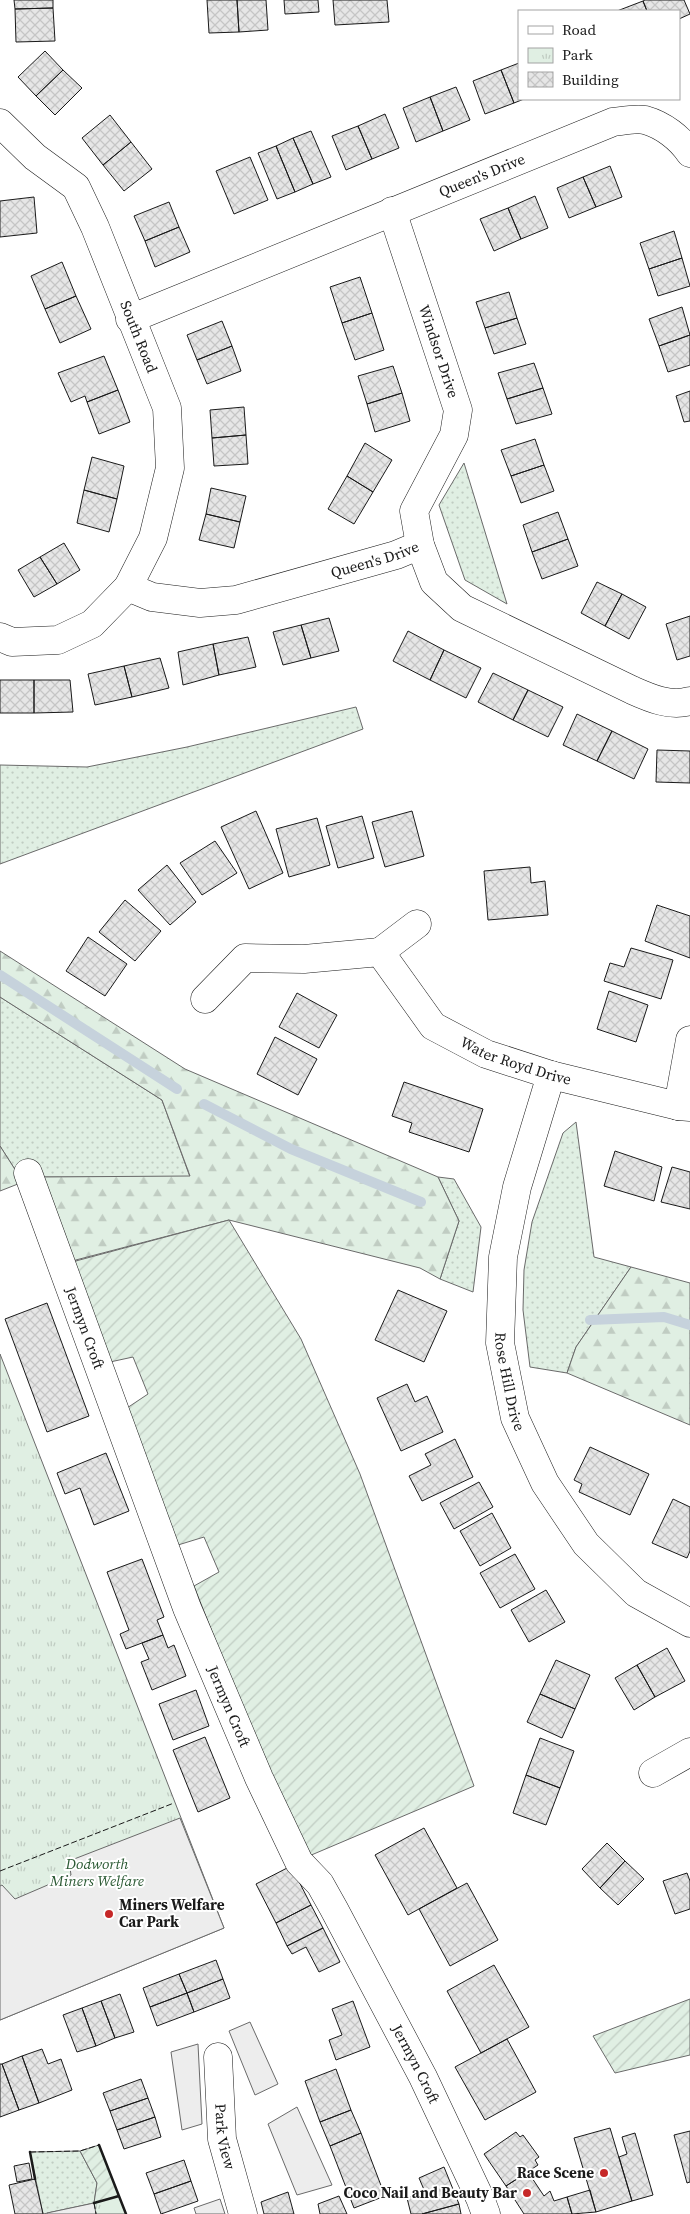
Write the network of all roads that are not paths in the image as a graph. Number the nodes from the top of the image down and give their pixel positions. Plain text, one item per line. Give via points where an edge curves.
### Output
1 (1, 127) edge
2 (690, 153) edge
3 (392, 211) junction
4 (130, 319) junction
5 (420, 545) junction
6 (128, 587) junction
7 (0, 637) edge
8 (690, 701) edge
9 (417, 924) dead end
10 (380, 952) junction
11 (205, 999) dead end
12 (690, 1040) edge
13 (551, 1075) junction
14 (684, 1107) edge
15 (28, 1173) dead end
16 (690, 1624) edge
17 (690, 1752) edge
18 (653, 1773) dead end
19 (218, 2057) dead end
20 (243, 2214) edge
21 (486, 2214) edge

1 - 4 street, South Road via 76,187
2 - 3 street, Queen's Drive via 684,143 668,131 644,120 613,122
3 - 4 street, Queen's Drive
3 - 5 street, Windsor Drive via 458,410 454,435 414,511
4 - 6 street, South Road via 167,408 170,468 153,538
5 - 6 street, Queen's Drive via 236,600 200,603 152,597
5 - 8 street, Queen's Drive via 434,582 462,608 657,701
6 - 7 street, South Road via 92,624 58,640 12,642
9 - 10 street
10 - 11 street via 304,960 245,958
10 - 13 street, Water Royd Drive via 433,1026 486,1054
12 - 14 street
13 - 14 street, Water Royd Drive
13 - 16 street, Rose Hill Drive via 517,1188 502,1258 500,1343 515,1418 545,1483 586,1544 636,1593
15 - 21 street, Jermyn Croft via 187,1608 259,1778 299,1862 320,1884 424,2077
17 - 18 street
19 - 20 street, Park View via 222,2139

